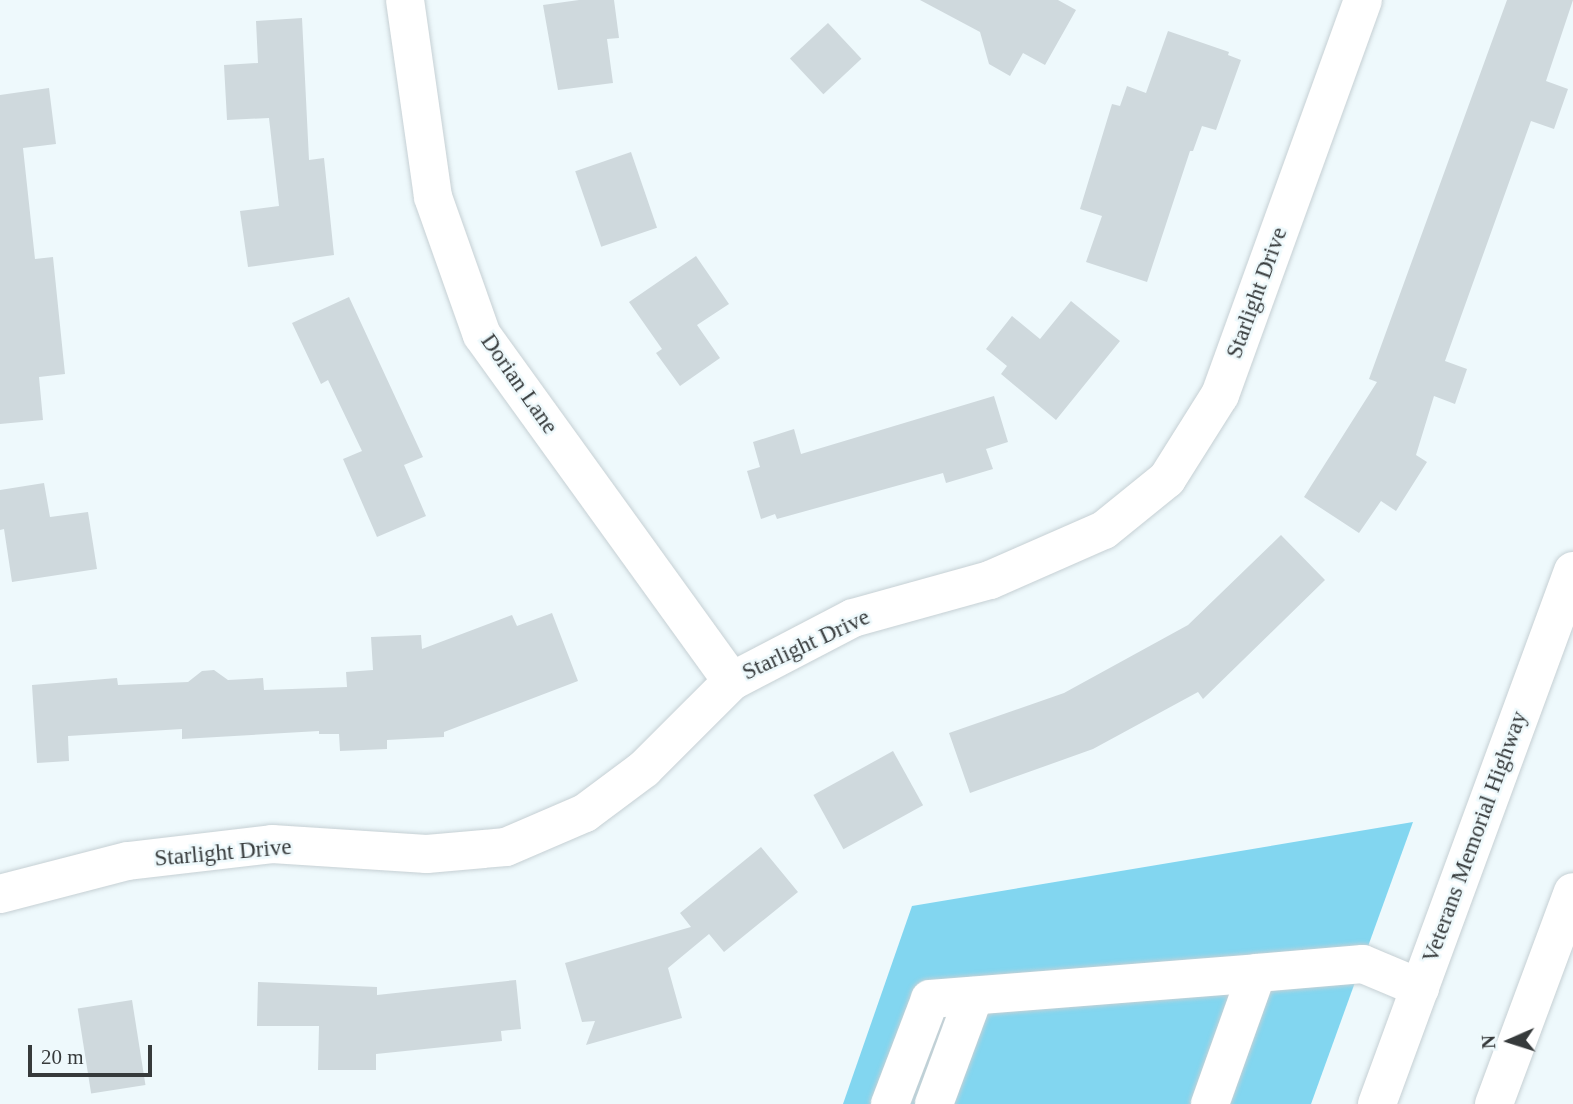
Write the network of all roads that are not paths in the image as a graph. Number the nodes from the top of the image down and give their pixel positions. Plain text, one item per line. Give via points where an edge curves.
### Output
1 (405, 0) edge
2 (1363, 0) edge
3 (1573, 571) edge
4 (732, 681) junction
5 (1573, 892) edge
6 (0, 894) edge
7 (1257, 973) junction
8 (1420, 988) junction
9 (974, 996) junction
10 (890, 1104) edge
11 (934, 1104) edge
12 (1210, 1104) edge
13 (1377, 1104) edge
14 (1494, 1104) edge

1 - 4 street, Dorian Lane via 433,197 482,335
2 - 4 street, Starlight Drive via 1220,395 1167,479 1104,530 990,580 853,618
3 - 8 street, Veterans Memorial Highway
4 - 6 street, Starlight Drive via 644,769 585,813 506,847 427,854 272,844 128,861
5 - 14 street
7 - 8 street via 1363,964
7 - 9 street
7 - 12 street
8 - 13 street, Veterans Memorial Highway
9 - 10 street via 930,999
9 - 11 street

